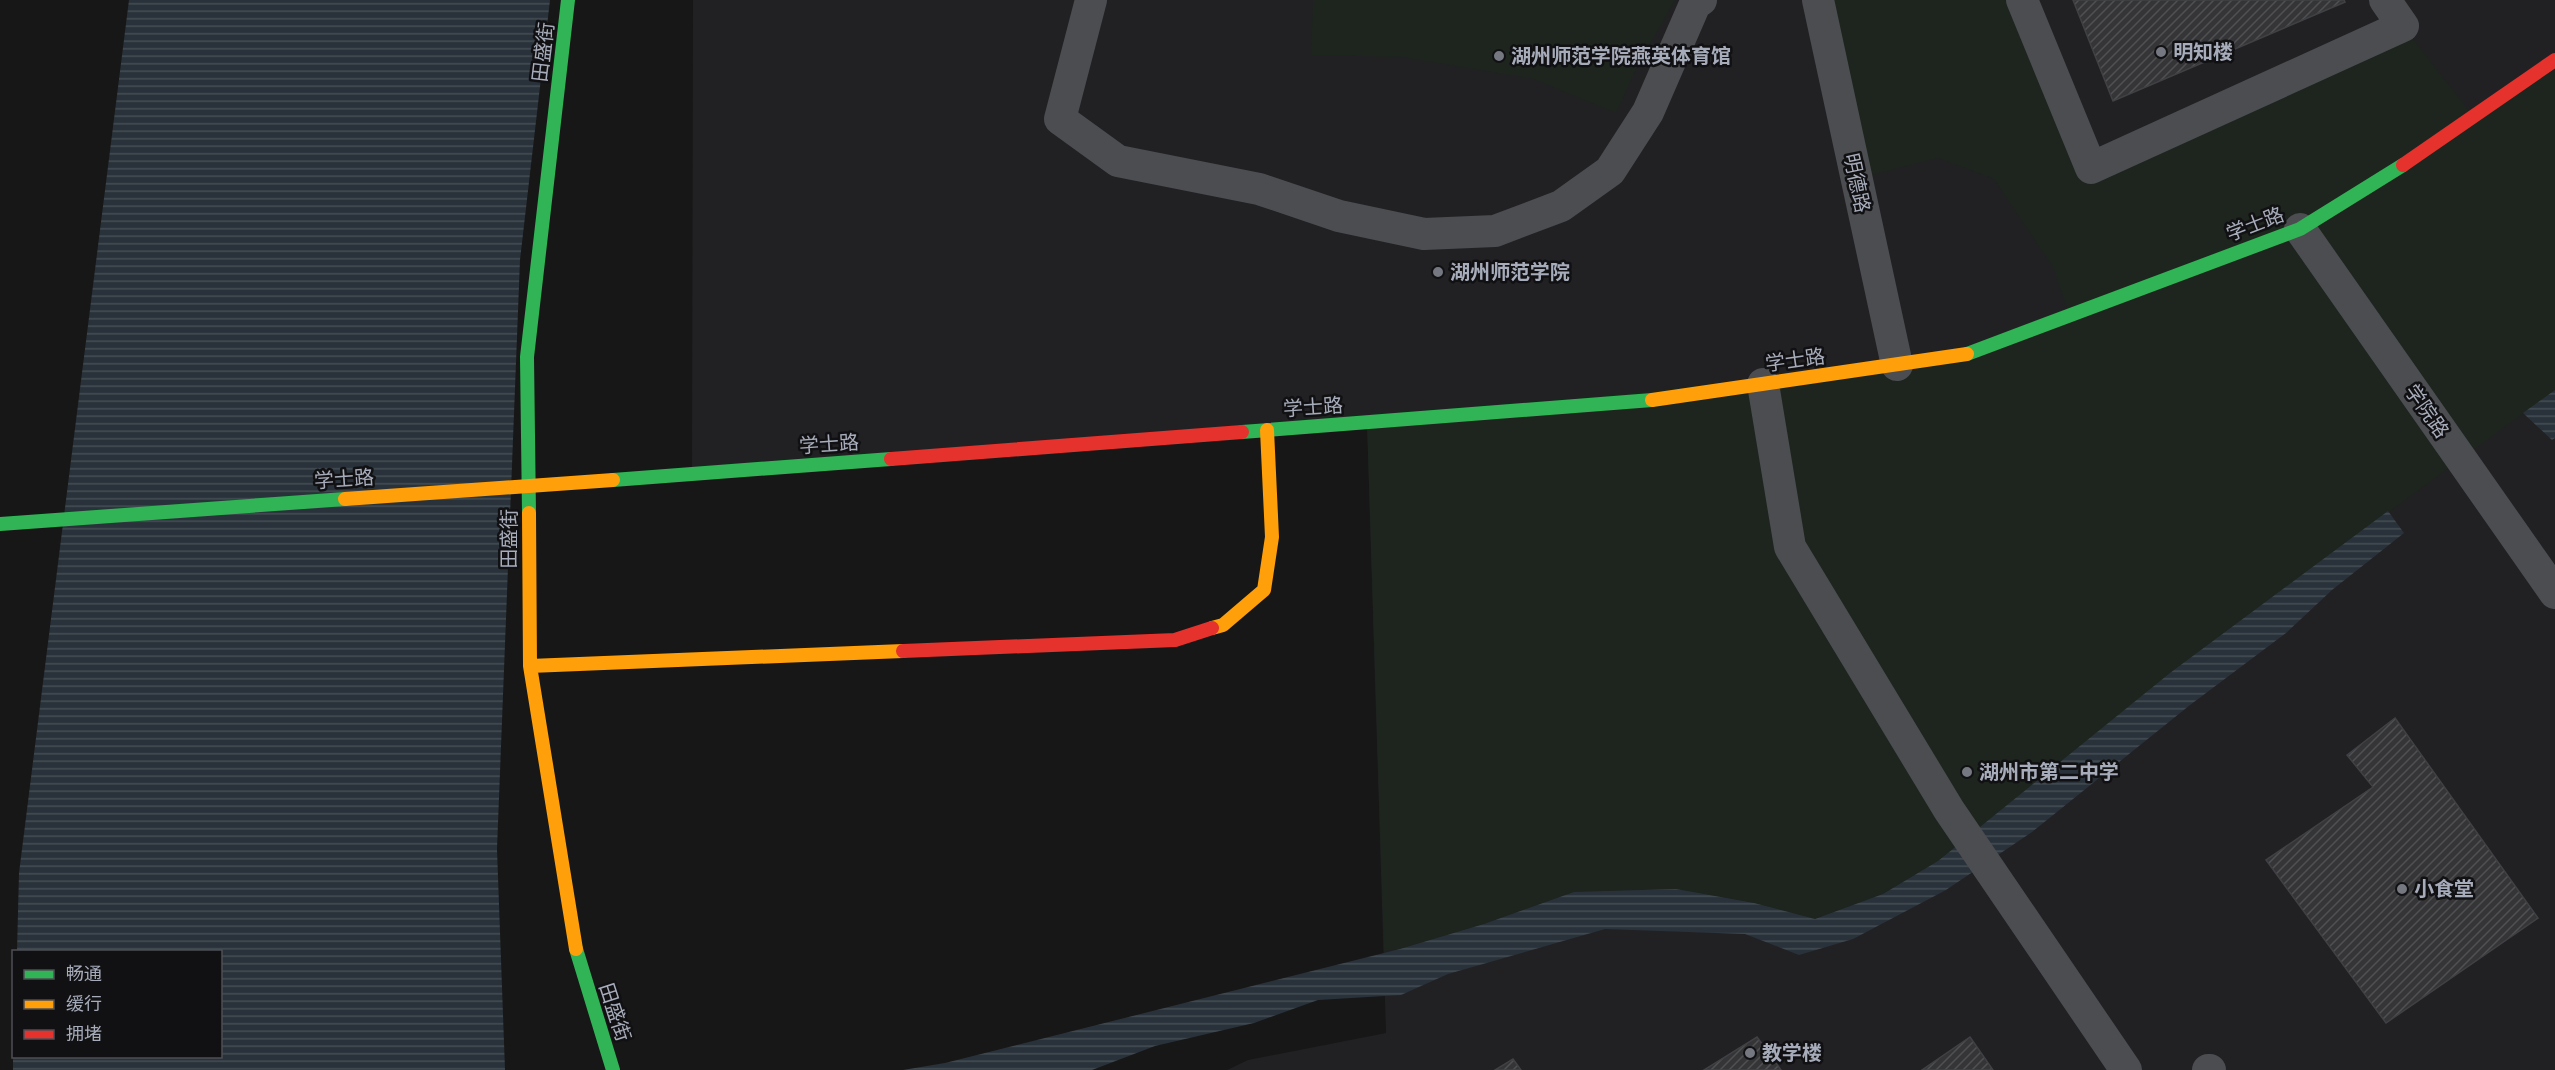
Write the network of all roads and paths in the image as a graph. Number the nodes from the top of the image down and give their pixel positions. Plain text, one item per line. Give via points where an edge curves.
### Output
1 (568, 0) edge
2 (1091, 0) edge
3 (1701, 0) edge
4 (1818, 0) edge
5 (2022, 0) edge
6 (2385, 0) edge
7 (2555, 60) edge
8 (2300, 229) junction
9 (1897, 365) junction
10 (1763, 384) junction
11 (1267, 430) junction
12 (0, 524) edge
13 (2555, 593) edge
14 (530, 666) junction
15 (613, 1070) edge
16 (2126, 1070) edge

1 - 14 street, 田盛街 via 527,357
2 - 3 street via 1060,119 1118,161 1259,189 1339,216 1424,234 1495,231 1561,206 1610,171 1648,112 1695,4
4 - 9 street, 明德路
5 - 6 street via 2091,168 2403,26
7 - 8 street, 学士路 via 2379,182
8 - 9 street, 学士路 via 1962,356
8 - 13 street, 学院路
9 - 10 street, 学士路
10 - 11 street, 学士路 via 1648,401
10 - 16 street via 1790,547 1995,882
11 - 12 street, 学士路, bridge
11 - 14 street via 1272,537 1264,590 1223,625 1214,628 1175,640
14 - 15 street, 田盛街 via 577,958

